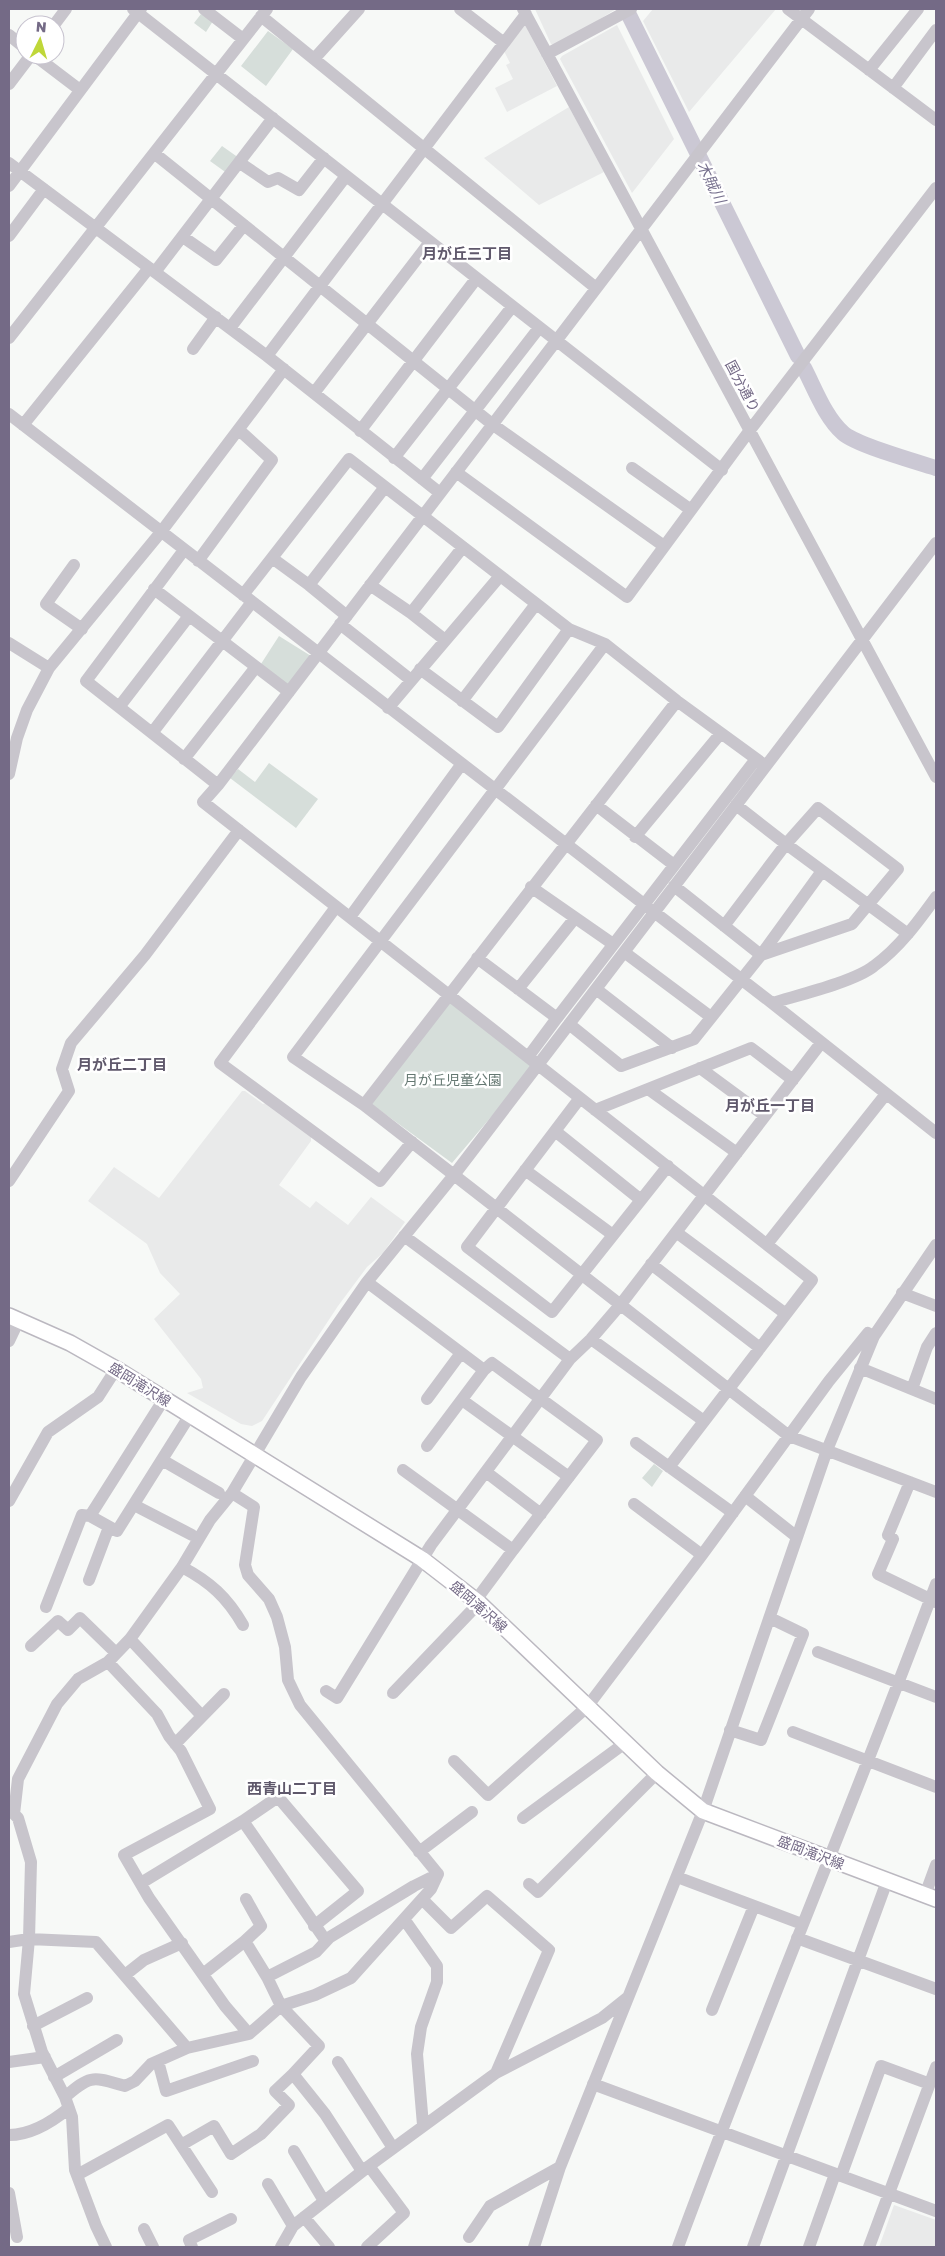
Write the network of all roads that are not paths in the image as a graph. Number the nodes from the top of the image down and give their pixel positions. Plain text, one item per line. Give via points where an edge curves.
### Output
1 (204, 9) edge
2 (359, 9) edge
3 (460, 9) edge
4 (631, 9) edge
5 (788, 9) edge
6 (918, 9) edge
7 (137, 10) edge
8 (264, 12) edge
9 (525, 12) edge
10 (805, 14) edge
11 (936, 30) edge
12 (243, 39) junction
13 (504, 43) junction
14 (547, 54) junction
15 (314, 59) junction
16 (25, 65) edge
17 (46, 65) edge
18 (869, 70) junction
19 (217, 73) junction
20 (9, 84) edge
21 (893, 88) junction
22 (80, 90) junction
23 (274, 118) junction
24 (936, 120) edge
25 (424, 148) junction
26 (154, 153) junction
27 (324, 158) junction
28 (9, 163) edge
29 (240, 163) junction
30 (19, 172) junction
31 (346, 176) junction
32 (9, 186) edge
33 (936, 188) edge
34 (44, 190) junction
35 (212, 199) junction
36 (382, 204) junction
37 (244, 224) junction
38 (96, 228) junction
39 (642, 228) junction
40 (9, 236) edge
41 (183, 237) junction
42 (430, 242) junction
43 (284, 257) junction
44 (152, 270) junction
45 (476, 278) junction
46 (320, 286) junction
47 (596, 288) junction
48 (512, 307) junction
49 (216, 318) junction
50 (367, 323) junction
51 (230, 328) junction
52 (539, 328) junction
53 (9, 338) edge
54 (556, 341) junction
55 (192, 349) dead end
56 (266, 356) junction
57 (414, 361) junction
58 (284, 369) junction
59 (449, 389) junction
60 (314, 393) junction
61 (476, 411) junction
62 (13, 420) edge
63 (492, 424) junction
64 (238, 430) junction
65 (360, 430) junction
66 (750, 430) junction
67 (394, 458) junction
68 (632, 468) dead end
69 (722, 470) junction
70 (456, 472) junction
71 (422, 479) junction
72 (386, 488) junction
73 (440, 493) junction
74 (691, 510) junction
75 (423, 516) junction
76 (160, 532) junction
77 (936, 543) edge
78 (664, 546) junction
79 (463, 547) junction
80 (184, 550) junction
81 (272, 558) junction
82 (198, 561) junction
83 (74, 565) dead end
84 (500, 576) junction
85 (309, 585) junction
86 (370, 585) junction
87 (154, 589) junction
88 (247, 599) junction
89 (536, 604) junction
90 (411, 613) junction
91 (189, 616) junction
92 (343, 620) junction
93 (569, 629) junction
94 (82, 630) junction
95 (445, 640) junction
96 (862, 640) junction
97 (222, 642) junction
98 (9, 643) edge
99 (604, 644) junction
100 (318, 653) junction
101 (256, 667) junction
102 (49, 668) junction
103 (420, 669) junction
104 (411, 680) junction
105 (289, 692) junction
106 (462, 700) junction
107 (677, 701) junction
108 (119, 707) junction
109 (388, 708) junction
110 (152, 733) junction
111 (720, 733) junction
112 (184, 759) junction
113 (761, 762) junction
114 (462, 765) junction
115 (9, 770) edge
116 (936, 777) edge
117 (218, 785) junction
118 (494, 790) junction
119 (596, 805) junction
120 (736, 805) junction
121 (239, 830) junction
122 (635, 837) junction
123 (564, 844) junction
124 (786, 844) junction
125 (674, 865) junction
126 (822, 871) junction
127 (674, 886) junction
128 (531, 887) junction
129 (936, 897) edge
130 (866, 904) junction
131 (642, 905) junction
132 (336, 907) junction
133 (654, 913) junction
134 (350, 917) junction
135 (575, 918) junction
136 (724, 926) junction
137 (908, 934) junction
138 (381, 942) junction
139 (613, 944) junction
140 (624, 952) junction
141 (761, 955) junction
142 (477, 958) junction
143 (741, 980) junction
144 (518, 988) junction
145 (596, 989) junction
146 (449, 995) junction
147 (772, 1004) junction
148 (711, 1017) junction
149 (557, 1018) junction
150 (570, 1024) junction
151 (821, 1043) junction
152 (672, 1048) junction
153 (533, 1061) junction
154 (700, 1068) junction
155 (793, 1080) junction
156 (648, 1089) junction
157 (886, 1094) junction
158 (580, 1098) junction
159 (364, 1105) junction
160 (595, 1110) junction
161 (765, 1116) junction
162 (555, 1131) junction
163 (936, 1133) edge
164 (412, 1142) junction
165 (737, 1153) junction
166 (668, 1166) junction
167 (526, 1170) junction
168 (454, 1175) junction
169 (9, 1181) edge
170 (704, 1195) junction
171 (641, 1200) junction
172 (497, 1208) junction
173 (676, 1232) junction
174 (613, 1235) junction
175 (404, 1236) junction
176 (767, 1244) junction
177 (936, 1245) edge
178 (652, 1264) junction
179 (582, 1274) junction
180 (367, 1282) junction
181 (902, 1293) junction
182 (621, 1304) junction
183 (936, 1306) edge
184 (786, 1314) junction
185 (14, 1318) edge
186 (936, 1333) edge
187 (874, 1336) junction
188 (591, 1340) junction
189 (9, 1341) edge
190 (760, 1348) junction
191 (461, 1353) junction
192 (570, 1360) junction
193 (860, 1368) junction
194 (116, 1369) junction
195 (484, 1370) junction
196 (729, 1389) junction
197 (912, 1389) junction
198 (542, 1398) junction
199 (164, 1399) junction
200 (427, 1399) dead end
201 (936, 1399) edge
202 (462, 1400) junction
203 (190, 1415) junction
204 (704, 1421) junction
205 (513, 1436) junction
206 (790, 1436) junction
207 (636, 1443) dead end
208 (427, 1446) dead end
209 (827, 1450) junction
210 (254, 1453) junction
211 (162, 1460) junction
212 (669, 1467) junction
213 (403, 1470) dead end
214 (486, 1472) junction
215 (569, 1477) junction
216 (910, 1482) junction
217 (936, 1492) edge
218 (218, 1493) dead end
219 (232, 1493) junction
220 (745, 1496) junction
221 (9, 1501) edge
222 (634, 1504) dead end
223 (134, 1505) junction
224 (458, 1510) junction
225 (732, 1513) junction
226 (541, 1514) junction
227 (90, 1516) junction
228 (109, 1526) junction
229 (192, 1536) dead end
230 (797, 1537) junction
231 (514, 1550) junction
232 (702, 1555) junction
233 (422, 1559) junction
234 (182, 1567) junction
235 (89, 1580) dead end
236 (936, 1584) edge
237 (933, 1601) edge
238 (477, 1602) junction
239 (46, 1607) dead end
240 (772, 1619) dead end
241 (243, 1625) dead end
242 (130, 1639) junction
243 (31, 1646) dead end
244 (818, 1652) dead end
245 (112, 1657) junction
246 (899, 1684) junction
247 (326, 1691) dead end
248 (393, 1692) dead end
249 (224, 1694) dead end
250 (936, 1697) edge
251 (586, 1707) junction
252 (202, 1716) junction
253 (730, 1730) junction
254 (793, 1732) dead end
255 (625, 1743) junction
256 (175, 1744) junction
257 (868, 1760) junction
258 (454, 1761) dead end
259 (14, 1772) edge
260 (657, 1773) junction
261 (936, 1787) edge
262 (703, 1811) junction
263 (472, 1812) dead end
264 (12, 1814) edge
265 (523, 1818) dead end
266 (243, 1821) junction
267 (419, 1852) junction
268 (828, 1858) junction
269 (936, 1865) edge
270 (438, 1874) junction
271 (676, 1876) junction
272 (887, 1880) junction
273 (141, 1883) junction
274 (529, 1884) dead end
275 (930, 1897) edge
276 (246, 1899) dead end
277 (422, 1899) junction
278 (754, 1906) junction
279 (404, 1919) junction
280 (802, 1924) junction
281 (314, 1926) junction
282 (797, 1938) junction
283 (29, 1939) junction
284 (245, 1941) junction
285 (326, 1941) junction
286 (9, 1942) edge
287 (182, 1943) junction
288 (858, 1960) junction
289 (203, 1974) junction
290 (125, 1975) junction
291 (267, 1977) junction
292 (936, 1989) edge
293 (628, 1996) junction
294 (87, 1998) dead end
295 (281, 2006) junction
296 (712, 2010) dead end
297 (33, 2026) junction
298 (249, 2034) junction
299 (117, 2040) dead end
300 (187, 2048) junction
301 (45, 2058) junction
302 (158, 2061) junction
303 (253, 2061) dead end
304 (9, 2062) edge
305 (338, 2062) dead end
306 (936, 2067) edge
307 (496, 2073) junction
308 (293, 2074) junction
309 (54, 2077) junction
310 (593, 2084) junction
311 (930, 2084) junction
312 (67, 2103) junction
313 (423, 2125) junction
314 (720, 2132) junction
315 (9, 2135) edge
316 (181, 2145) junction
317 (393, 2148) junction
318 (294, 2151) dead end
319 (786, 2156) junction
320 (560, 2167) junction
321 (365, 2169) junction
322 (77, 2175) junction
323 (838, 2175) junction
324 (268, 2184) dead end
325 (212, 2192) dead end
326 (9, 2193) edge
327 (889, 2194) junction
328 (324, 2201) junction
329 (936, 2211) edge
330 (304, 2217) junction
331 (232, 2219) dead end
332 (293, 2226) junction
333 (144, 2229) dead end
334 (17, 2237) dead end
335 (469, 2237) dead end
336 (106, 2247) edge
337 (153, 2247) edge
338 (192, 2247) edge
339 (281, 2247) edge
340 (329, 2247) edge
341 (367, 2247) edge
342 (534, 2247) edge
343 (678, 2247) edge
344 (753, 2247) edge
345 (809, 2247) edge
346 (869, 2247) edge

1 - 12 street
2 - 15 street
3 - 13 street
4 - 14 street
5 - 10 street
6 - 18 street
7 - 19 street
7 - 22 street
8 - 12 street
8 - 15 street
9 - 13 street
9 - 14 street, 国分通り
10 - 18 street
10 - 39 street
11 - 21 street
12 - 19 street
13 - 25 street
14 - 39 street, 国分通り
15 - 25 street
16 - 20 street
17 - 22 street
18 - 21 street
19 - 23 street
19 - 26 street
21 - 24 street
22 - 30 street
23 - 27 street
23 - 29 street
25 - 36 street
25 - 47 street
26 - 35 street
26 - 38 street
27 - 29 street via 299,190 278,178 268,182
27 - 31 street
28 - 30 street
29 - 35 street
30 - 32 street
30 - 34 street
31 - 36 street
31 - 43 street
33 - 66 street
34 - 38 street
34 - 40 street
35 - 37 street
35 - 41 street
36 - 42 street
36 - 46 street
37 - 41 street via 216,260
37 - 43 street
38 - 44 street
38 - 53 street
39 - 47 street
39 - 66 street, 国分通り
41 - 44 street
42 - 45 street
42 - 50 street
43 - 46 street
43 - 51 street
44 - 49 street
44 - 62 street
45 - 48 street
45 - 57 street
46 - 50 street
46 - 56 street
47 - 54 street
48 - 52 street
48 - 59 street
49 - 51 street
49 - 55 street
50 - 57 street
50 - 60 street
51 - 56 street
52 - 54 street
52 - 61 street
54 - 63 street
54 - 69 street
56 - 58 street
57 - 59 street
57 - 65 street
58 - 60 street
58 - 64 street
59 - 61 street
59 - 67 street
60 - 65 street
61 - 63 street
61 - 71 street
62 - 76 street
63 - 70 street
63 - 78 street
64 - 76 street
64 - 82 street via 272,460
65 - 67 street
66 - 69 street
66 - 96 street, 国分通り
67 - 71 street
68 - 74 street
69 - 74 street
70 - 73 street
70 - 78 street via 627,596
71 - 73 street
72 - 75 street
72 - 81 street via 348,459
72 - 85 street
73 - 75 street
74 - 78 street
75 - 79 street
75 - 86 street
76 - 80 street
76 - 94 street
77 - 96 street
79 - 84 street
79 - 90 street
80 - 82 street
80 - 87 street
81 - 85 street
81 - 88 street
82 - 88 street
83 - 94 street via 46,604
84 - 89 street
84 - 95 street
85 - 92 street
86 - 90 street
86 - 92 street
87 - 91 street
87 - 108 street via 86,681
88 - 97 street
88 - 100 street
89 - 93 street
89 - 106 street
90 - 95 street
91 - 97 street
91 - 108 street
92 - 100 street
92 - 104 street
93 - 99 street
93 - 106 street via 498,727
94 - 102 street
95 - 103 street
96 - 113 street
96 - 116 street, 国分通り
97 - 101 street
97 - 110 street
98 - 102 street
99 - 107 street
99 - 118 street
100 - 105 street
100 - 109 street
101 - 105 street
101 - 112 street
102 - 115 street via 27,710
103 - 104 street
103 - 106 street
104 - 109 street
105 - 117 street
107 - 111 street
107 - 119 street
108 - 110 street
109 - 114 street
110 - 112 street
111 - 113 street
111 - 122 street
112 - 117 street
113 - 120 street
113 - 125 street
114 - 118 street
114 - 134 street
117 - 121 street via 202,802
118 - 123 street
118 - 138 street
119 - 122 street
119 - 123 street
120 - 124 street
120 - 127 street
121 - 132 street
121 - 169 street via 145,955 71,1043 62,1069 69,1092
122 - 125 street
123 - 128 street
123 - 131 street
124 - 126 street
124 - 130 street via 818,808 898,869
124 - 136 street
125 - 131 street
126 - 130 street
126 - 141 street
127 - 133 street
127 - 136 street
128 - 135 street
128 - 142 street
129 - 137 street
130 - 137 street
130 - 141 street via 852,924
131 - 133 street
131 - 139 street
132 - 134 street
132 - 164 street via 220,1063 380,1181
133 - 140 street
133 - 143 street
134 - 138 street
135 - 139 street
135 - 144 street
136 - 141 street
137 - 147 street via 873,967 853,977
138 - 146 street
138 - 159 street via 293,1057
139 - 149 street
140 - 145 street
140 - 148 street
141 - 143 street
142 - 144 street
142 - 146 street
143 - 147 street
143 - 148 street
144 - 149 street
145 - 150 street
145 - 152 street
146 - 153 street
146 - 159 street
147 - 151 street
148 - 152 street via 694,1039
149 - 153 street
150 - 152 street via 621,1066
150 - 153 street
151 - 155 street
151 - 157 street
153 - 158 street
153 - 168 street
154 - 155 street via 751,1048
154 - 156 street
154 - 161 street
155 - 161 street
156 - 160 street
156 - 165 street
157 - 163 street
157 - 176 street
158 - 160 street
158 - 162 street
159 - 164 street
160 - 166 street
161 - 165 street
162 - 167 street
162 - 171 street
164 - 168 street
165 - 170 street
166 - 170 street
166 - 171 street
167 - 172 street
167 - 174 street
168 - 172 street
168 - 175 street
170 - 173 street
170 - 176 street
171 - 174 street
172 - 179 street
172 - 179 street via 467,1247 552,1312
173 - 178 street
173 - 184 street
174 - 179 street
175 - 180 street
175 - 192 street
176 - 184 street via 812,1280
177 - 181 street
178 - 182 street
178 - 190 street
179 - 182 street
180 - 191 street
180 - 210 street via 301,1377
181 - 183 street
181 - 187 street
182 - 188 street
182 - 196 street
184 - 190 street
185 - 189 street
185 - 194 main road, 盛岡滝沢線 via 70,1343
186 - 197 street via 927,1347
187 - 193 street
187 - 206 street via 868,1333
188 - 192 street
188 - 204 street
190 - 196 street
191 - 195 street
191 - 200 street
192 - 198 street
193 - 197 street
193 - 209 street
194 - 199 main road, 盛岡滝沢線
194 - 221 street via 98,1397 48,1432
195 - 198 street via 492,1363
195 - 202 street
196 - 204 street
196 - 206 street
197 - 201 street
198 - 205 street
198 - 215 street via 597,1440
199 - 203 main road, 盛岡滝沢線
199 - 227 street
202 - 205 street
202 - 208 street
203 - 210 main road, 盛岡滝沢線
203 - 211 street
204 - 212 street
205 - 214 street
205 - 215 street
206 - 209 street
206 - 220 street
207 - 212 street
209 - 216 street
209 - 230 street
210 - 219 street
210 - 233 main road, 盛岡滝沢線
211 - 218 street
211 - 223 street
212 - 225 street
213 - 224 street
214 - 224 street
214 - 226 street
215 - 226 street
216 - 217 street
216 - 237 street via 888,1534 893,1539 878,1574
219 - 234 street via 210,1520
219 - 267 street via 254,1507 245,1565 248,1575 269,1599 277,1617 285,1647 288,1680 300,1705
220 - 225 street
220 - 230 street
222 - 232 street
223 - 228 street via 117,1531
223 - 229 street
224 - 231 street
224 - 233 street
225 - 232 street
226 - 231 street
227 - 228 street
227 - 239 street via 82,1515
228 - 235 street
230 - 253 street
231 - 238 street
232 - 251 street
233 - 238 main road, 盛岡滝沢線
233 - 247 street via 337,1698
234 - 241 street via 205,1579 232,1606
234 - 242 street
236 - 237 street
237 - 246 street
238 - 248 street
238 - 251 main road, 盛岡滝沢線
240 - 253 street via 803,1634 761,1740
242 - 245 street
242 - 252 street
243 - 245 street via 58,1620 68,1630 80,1618
244 - 246 street
245 - 256 street via 158,1714
245 - 259 street via 78,1679 57,1704
246 - 250 street
246 - 257 street
249 - 252 street
251 - 255 main road, 盛岡滝沢線
251 - 258 street via 488,1795
252 - 256 street
253 - 262 street
254 - 257 street
255 - 260 main road, 盛岡滝沢線
255 - 265 street
256 - 273 street via 210,1809 124,1855
257 - 261 street
257 - 268 street
259 - 264 street
260 - 262 main road, 盛岡滝沢線
260 - 274 street via 538,1892
262 - 268 main road, 盛岡滝沢線
262 - 271 street
263 - 267 street
264 - 283 street via 18,1818 31,1862
266 - 273 street
266 - 281 street
266 - 281 street via 278,1798 358,1891
267 - 270 street
268 - 272 main road, 盛岡滝沢線
268 - 280 street
269 - 275 street
270 - 277 street
270 - 285 street
271 - 278 street
271 - 293 street
272 - 275 main road, 盛岡滝沢線
272 - 288 street
273 - 287 street
276 - 284 street via 261,1926
277 - 279 street
277 - 307 street via 451,1928 487,1896 549,1950
278 - 280 street
278 - 296 street
279 - 295 street via 351,1978
279 - 313 street via 437,1966 437,1982 421,2027 417,2054
280 - 282 street
281 - 285 street
282 - 288 street
282 - 314 street
283 - 286 street
283 - 290 street via 96,1942
283 - 297 street via 24,1994
284 - 289 street
284 - 291 street
285 - 291 street via 316,1952
287 - 289 street
287 - 290 street via 144,1960
288 - 292 street
288 - 319 street
289 - 298 street
290 - 300 street
291 - 295 street
293 - 307 street via 602,2018
293 - 310 street
294 - 297 street
295 - 298 street
295 - 308 street via 319,2046
297 - 301 street
298 - 300 street
299 - 309 street
300 - 302 street
301 - 304 street
301 - 309 street
302 - 303 street via 166,2091
302 - 312 street via 125,2086 93,2078 82,2082
305 - 317 street
306 - 311 street
307 - 313 street
308 - 316 street via 275,2091 289,2105 261,2134 231,2154 214,2126
308 - 321 street
309 - 312 street
310 - 314 street
310 - 320 street
311 - 323 street via 881,2066
311 - 327 street
312 - 315 street via 55,2119 19,2135
312 - 322 street via 72,2117 72,2147
313 - 317 street
314 - 319 street
314 - 343 street
316 - 322 street via 168,2125
316 - 325 street
317 - 321 street
318 - 328 street
319 - 323 street
319 - 344 street
320 - 335 street via 490,2206
320 - 342 street
321 - 328 street
321 - 341 street via 404,2213
322 - 336 street
323 - 327 street
323 - 345 street
324 - 332 street
326 - 334 street
327 - 329 street
327 - 346 street
328 - 330 street
330 - 332 street
330 - 340 street
331 - 338 street via 189,2240
332 - 339 street
333 - 337 street

